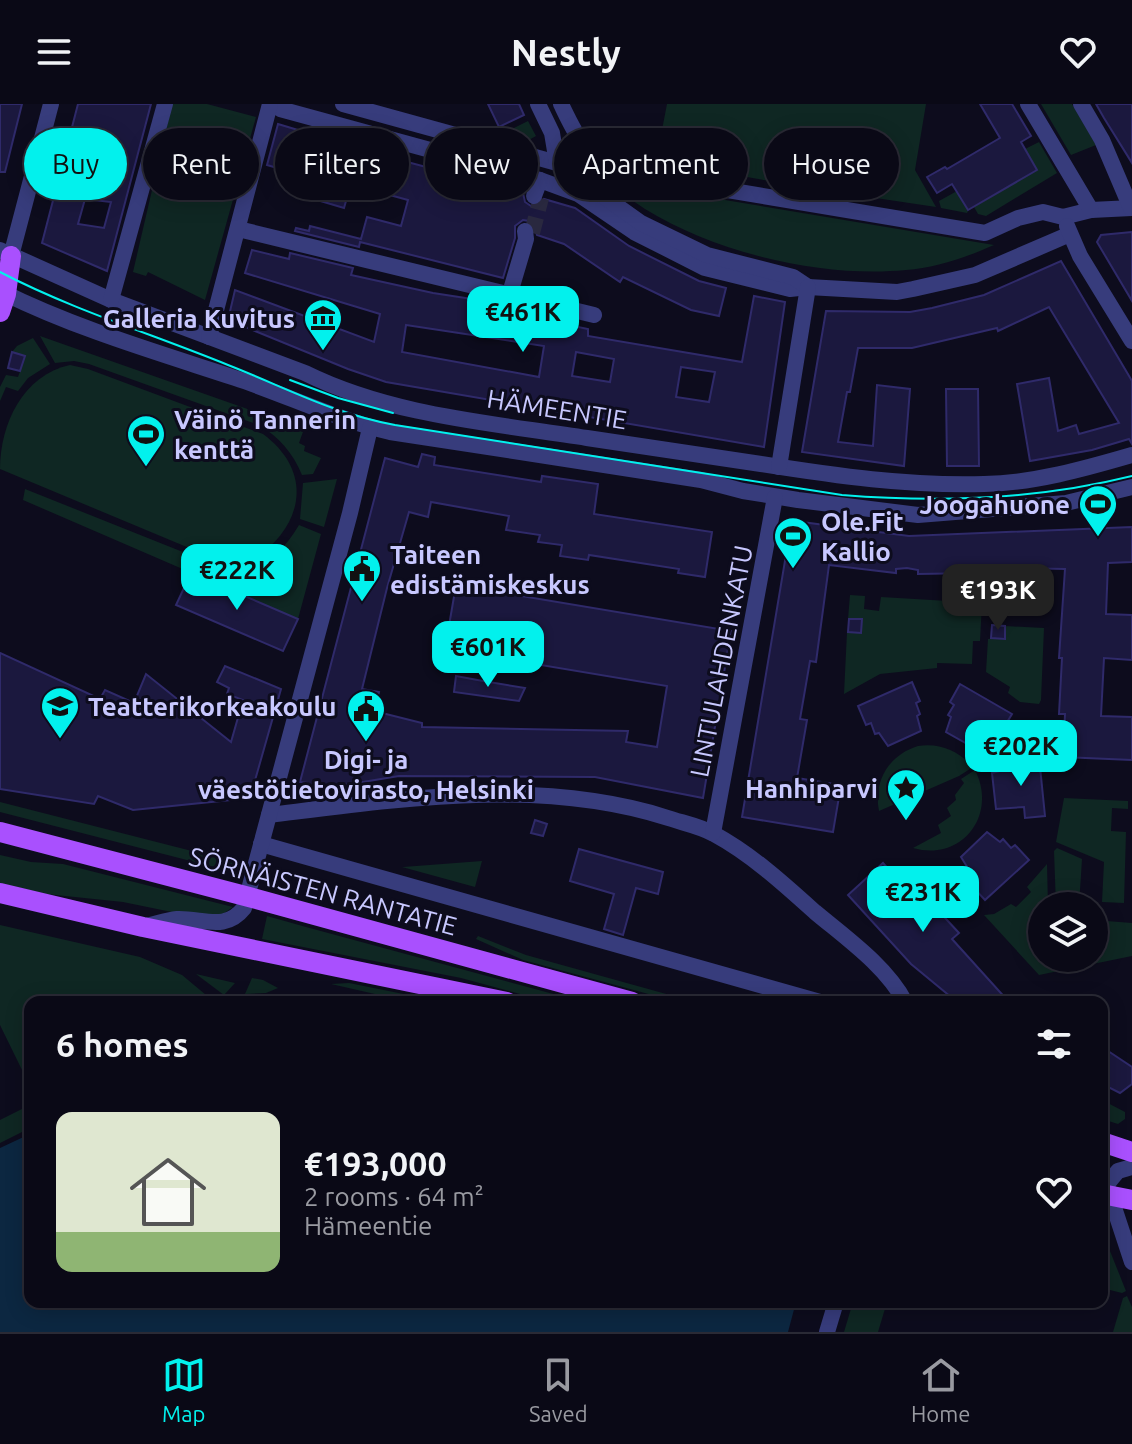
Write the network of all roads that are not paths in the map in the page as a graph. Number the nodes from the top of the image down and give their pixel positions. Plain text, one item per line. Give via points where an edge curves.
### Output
1 (51, 104) edge
2 (165, 104) edge
3 (270, 104) edge
4 (277, 104) edge
5 (343, 104) edge
6 (538, 104) edge
7 (561, 104) edge
8 (1028, 104) edge
9 (1081, 104) edge
10 (554, 145) edge
11 (554, 162) edge
12 (611, 200) edge
13 (1131, 208) edge
14 (1091, 210) junction
15 (1063, 217) junction
16 (238, 229) junction
17 (528, 234) tunnel mouth
18 (1070, 234) junction
19 (4, 258) edge
20 (808, 287) junction
21 (510, 293) junction
22 (2, 299) edge
23 (111, 300) junction
24 (594, 315) dead end
25 (209, 337) junction
26 (1132, 341) edge
27 (370, 428) junction
28 (1132, 455) edge
29 (779, 467) junction
30 (1132, 487) edge
31 (775, 497) junction
32 (269, 815) junction
33 (0, 832) edge
34 (713, 833) junction
35 (261, 844) junction
36 (0, 893) edge
37 (249, 897) junction
38 (143, 927) junction
39 (478, 996) edge
40 (610, 996) edge
41 (799, 996) edge
42 (901, 996) edge
43 (1108, 1144) edge
44 (1132, 1152) edge
45 (1132, 1167) edge
46 (1108, 1183) edge
47 (1108, 1188) edge
48 (1108, 1194) edge
49 (1132, 1200) edge
50 (1132, 1262) edge
51 (834, 1308) edge
52 (827, 1332) edge

1 - 19 street
2 - 23 street
3 - 16 street
4 - 20 street via 538,192 578,194 634,232 705,268 790,289
5 - 11 street
6 - 10 street
7 - 15 street via 597,161 619,172 985,233 1043,212
8 - 14 street
9 - 13 street
12 - 20 street via 707,255 793,277
13 - 14 street
14 - 15 street
15 - 18 street
16 - 21 street
16 - 25 street
17 - 21 street
18 - 20 street via 975,275 913,289
18 - 26 street
19 - 22 main road
19 - 23 street, HÄMEENTIE
20 - 29 street
21 - 24 street
22 - 27 street, HÄMEENTIE
23 - 25 street, HÄMEENTIE
25 - 29 street, HÄMEENTIE via 391,406
27 - 31 street, HÄMEENTIE via 701,480
27 - 32 street
28 - 29 street, HÄMEENTIE via 1059,474 988,484 880,482
30 - 31 street, HÄMEENTIE via 1066,503 918,515
31 - 34 street, LINTULAHDENKATU
32 - 34 street via 407,799 517,795 635,807
32 - 35 street
33 - 37 main road, SÖRNÄISTEN RANTATIE
34 - 42 street via 792,891 889,978
35 - 37 street
35 - 41 street, SÖRNÄISTEN RANTATIE
36 - 38 main road
37 - 38 street via 240,913 224,922 177,919
37 - 40 main road, SÖRNÄISTEN RANTATIE
38 - 39 main road
43 - 44 main road
45 - 46 street via 1118,1171
47 - 49 main road
48 - 50 street
51 - 52 street

